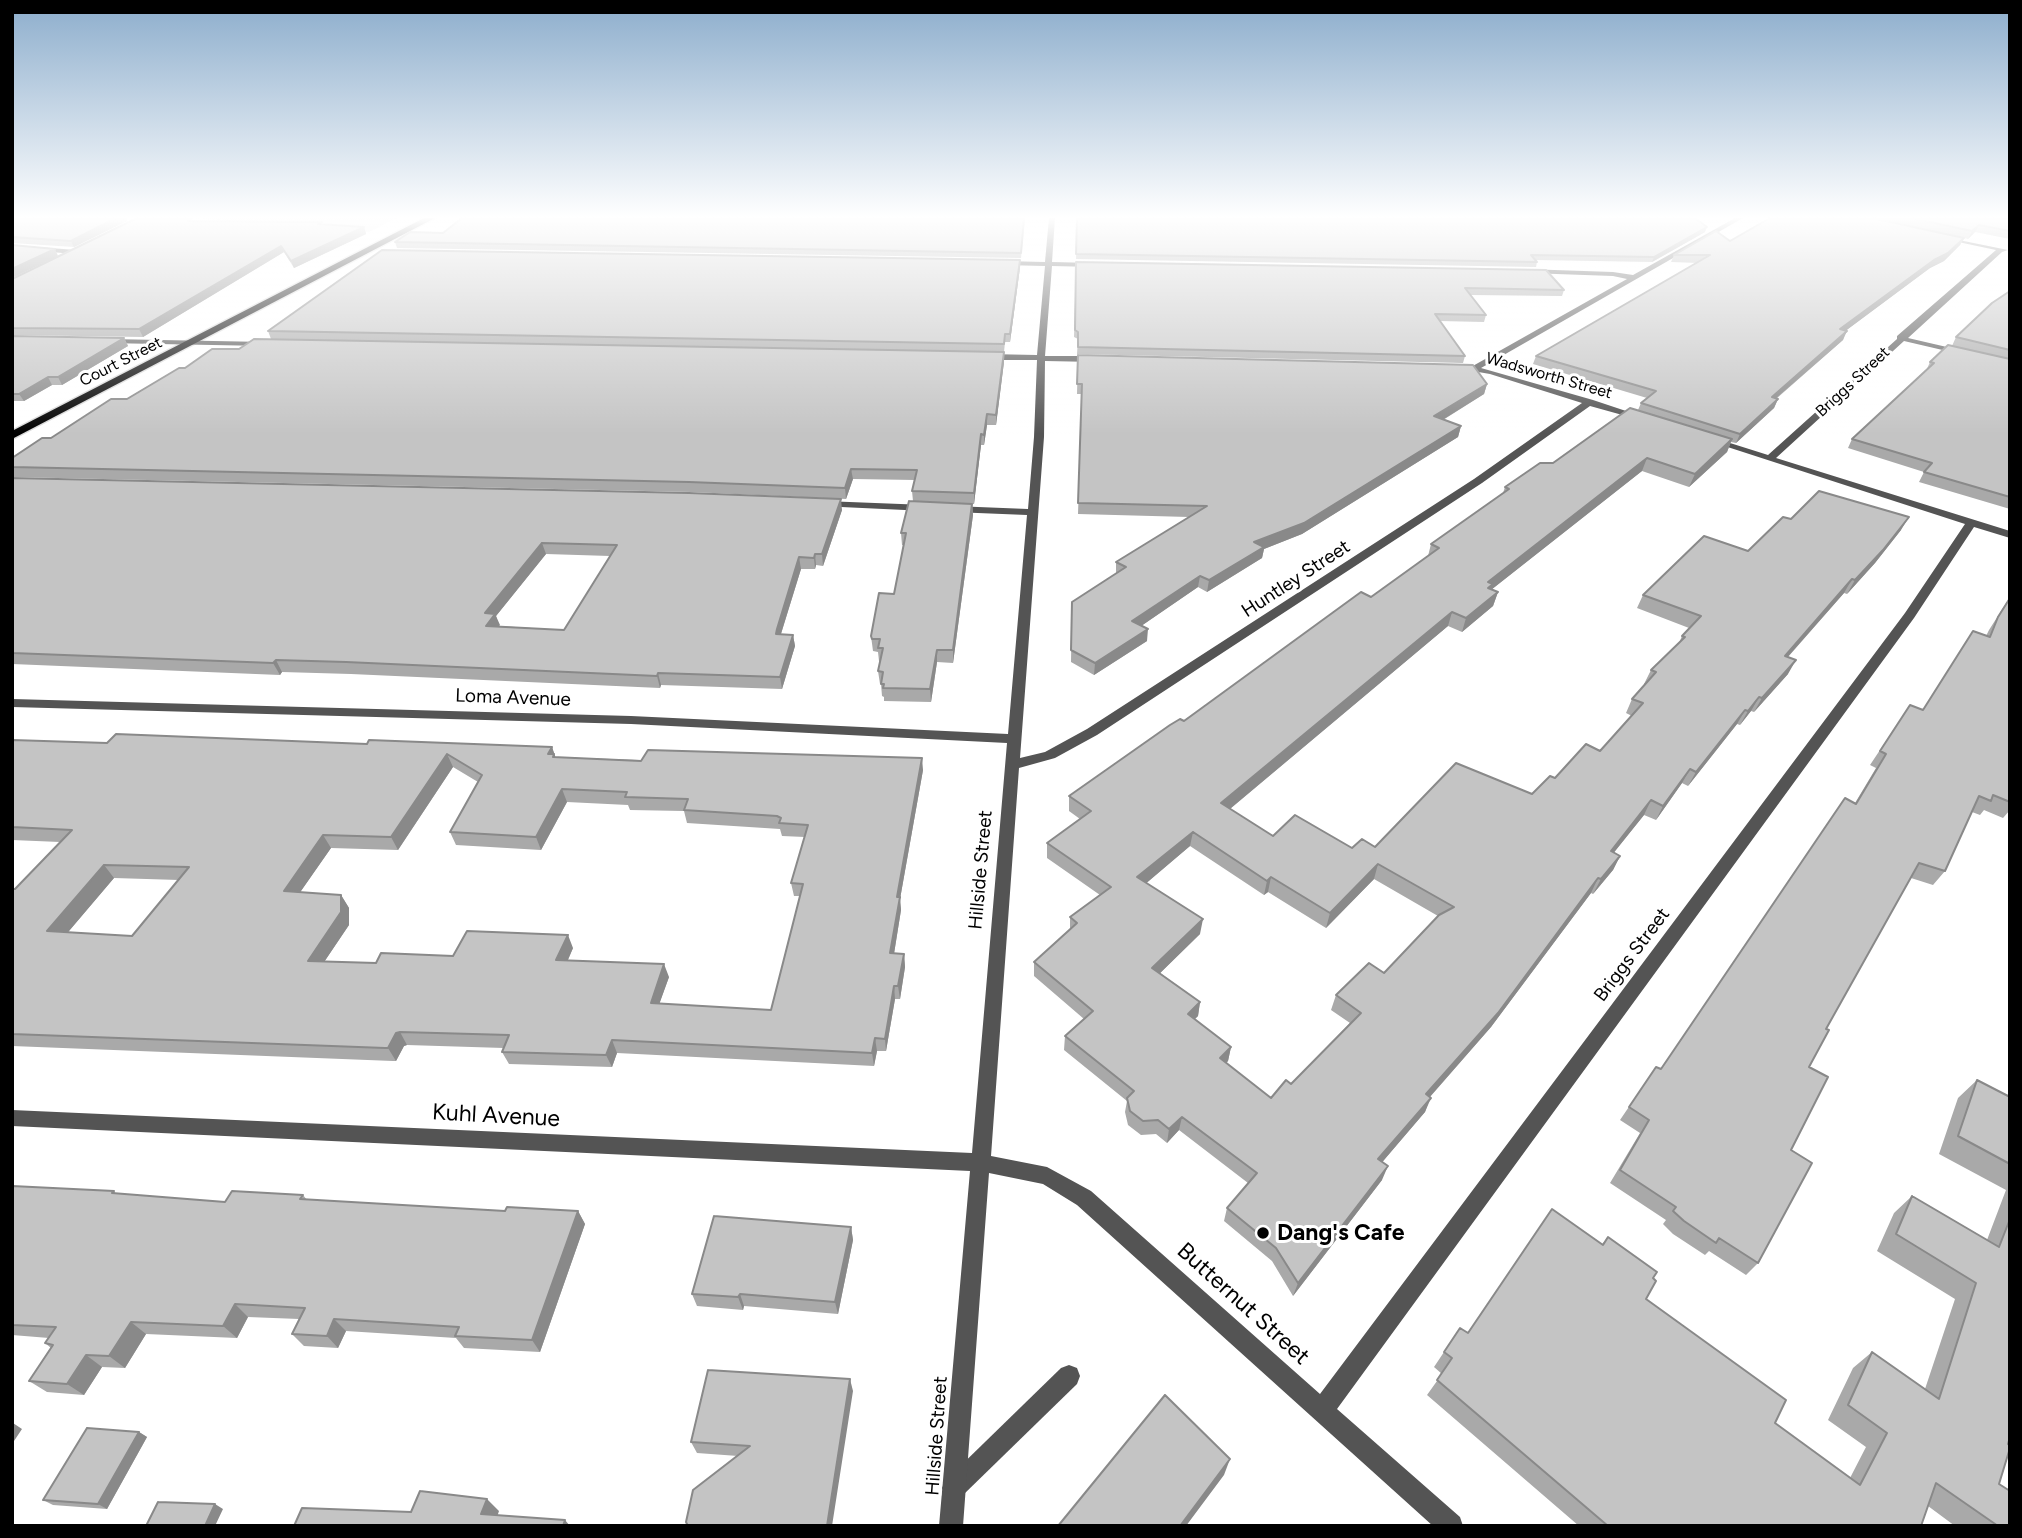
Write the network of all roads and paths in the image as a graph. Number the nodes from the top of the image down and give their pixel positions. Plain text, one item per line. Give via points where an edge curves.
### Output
1 (293, 290) edge
2 (1046, 290) edge
3 (1614, 290) edge
4 (1958, 290) edge
5 (1900, 338) junction
6 (95, 341) edge
7 (191, 343) junction
8 (274, 345) edge
9 (973, 356) edge
10 (1974, 356) edge
11 (1041, 358) junction
12 (1110, 359) edge
13 (1450, 367) edge
14 (1474, 369) junction
15 (1590, 402) junction
16 (1654, 422) edge
17 (12, 436) edge
18 (1705, 439) edge
19 (1769, 459) junction
20 (811, 503) edge
21 (932, 508) edge
22 (945, 509) edge
23 (1032, 512) junction
24 (1971, 523) junction
25 (2010, 535) edge
26 (12, 704) edge
27 (1013, 739) junction
28 (1011, 765) junction
29 (12, 1118) edge
30 (978, 1162) junction
31 (1069, 1376) dead end
32 (1322, 1410) junction
33 (954, 1488) junction
34 (951, 1526) edge
35 (1451, 1526) edge

1 - 7 main road, Court Street
2 - 11 street, Hillside Street
3 - 14 street
4 - 5 street, Briggs Street
5 - 10 street
5 - 19 street, Briggs Street
6 - 7 street
7 - 8 street
7 - 17 main road, Court Street
9 - 11 street
11 - 12 street
11 - 23 street, Hillside Street
13 - 14 street, Wadsworth Street
14 - 15 street, Wadsworth Street
15 - 16 street, Wadsworth Street
15 - 28 street, Huntley Street via 1478,481 1092,732 1050,755
18 - 19 street
19 - 24 street
20 - 21 street
22 - 23 street
23 - 27 street, Hillside Street
24 - 25 street
24 - 32 street, Briggs Street via 1902,626
26 - 27 street, Loma Avenue via 618,720
27 - 28 street, Hillside Street
28 - 30 street, Hillside Street
29 - 30 street, Kuhl Avenue
30 - 32 street, Butternut Street via 1047,1177 1084,1198
30 - 33 street, Hillside Street
31 - 33 street
32 - 35 street, Butternut Street
33 - 34 street, Hillside Street

